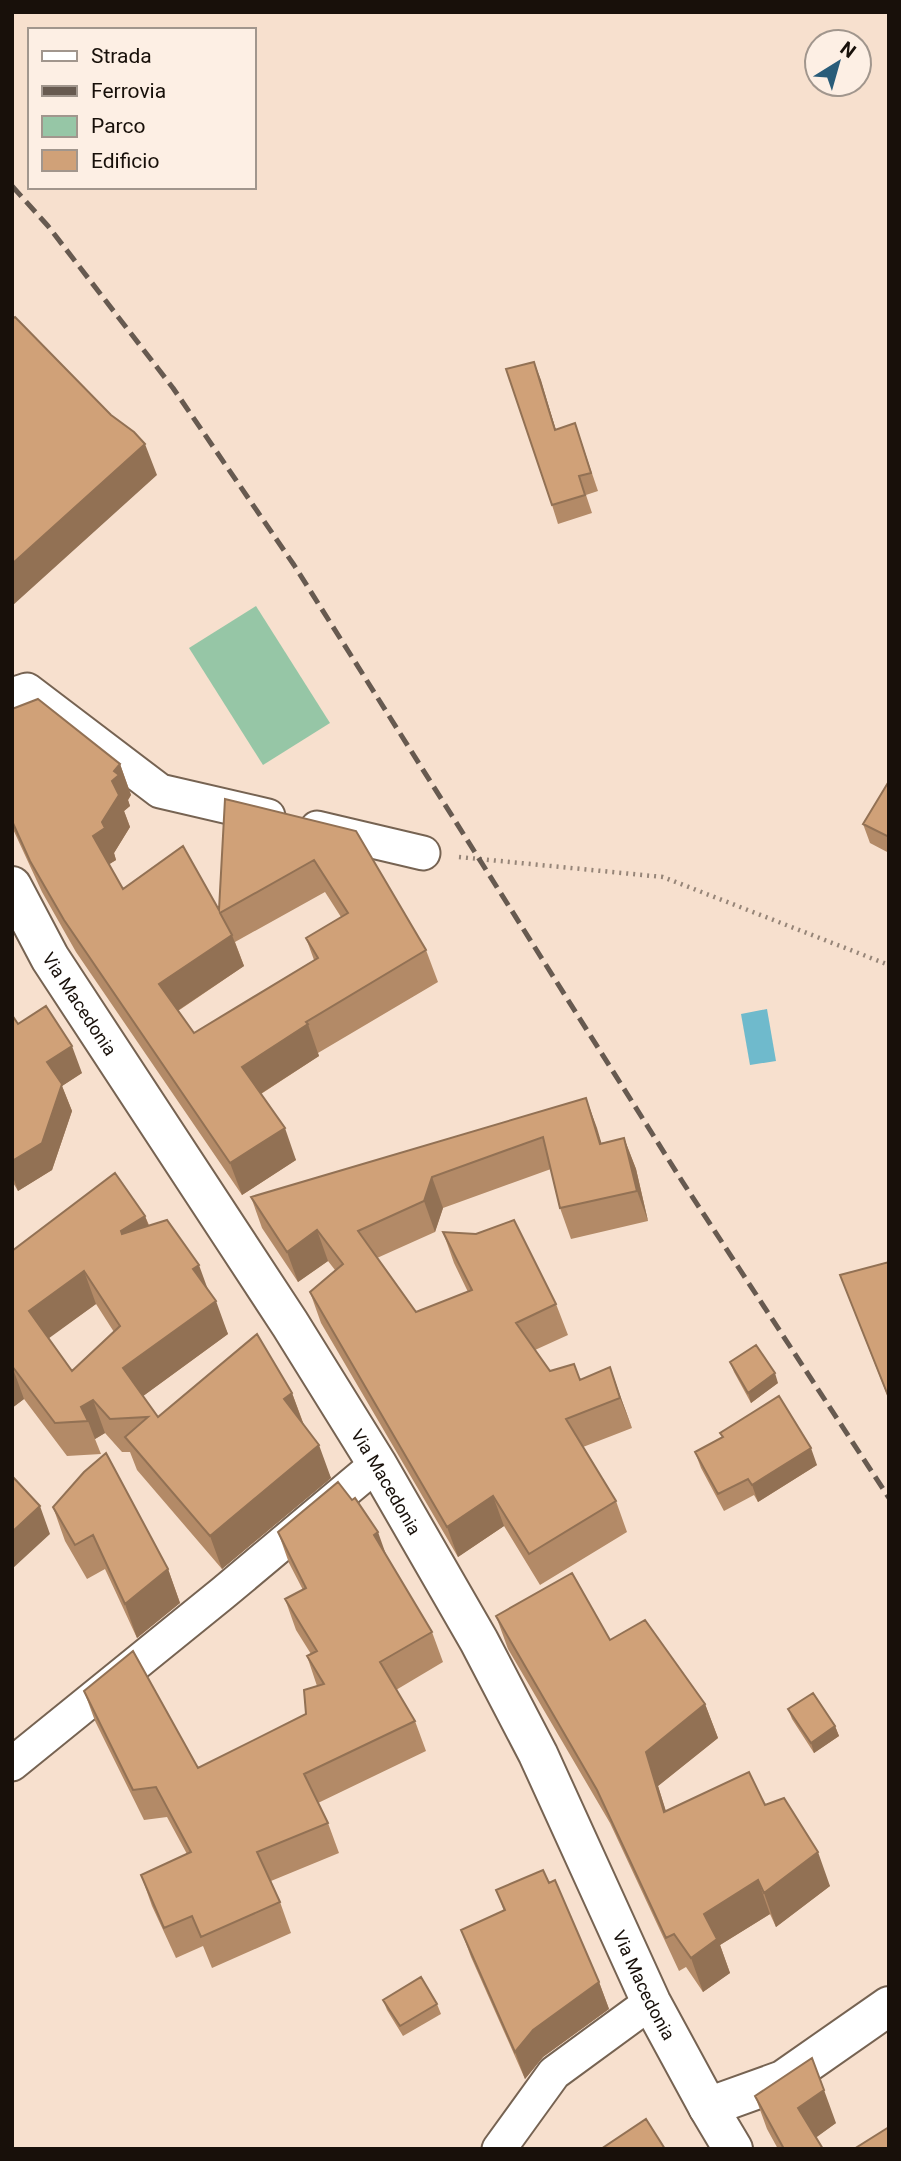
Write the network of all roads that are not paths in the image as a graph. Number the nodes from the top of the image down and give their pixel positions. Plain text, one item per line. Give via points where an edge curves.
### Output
1 (12, 695) edge
2 (423, 853) road end
3 (12, 886) edge
4 (377, 1464) junction
5 (12, 1764) edge
6 (651, 2002) junction
7 (889, 2006) edge
8 (708, 2107) junction
9 (499, 2149) edge
10 (733, 2149) edge

1 - 2 street via 27,690 160,791
3 - 4 main road, Via Macedonia via 50,958
4 - 5 street
4 - 6 main road, Via Macedonia via 538,1754
6 - 8 main road, Via Macedonia
6 - 9 street via 554,2073
7 - 8 main road via 783,2080
8 - 10 main road, Via Macedonia

